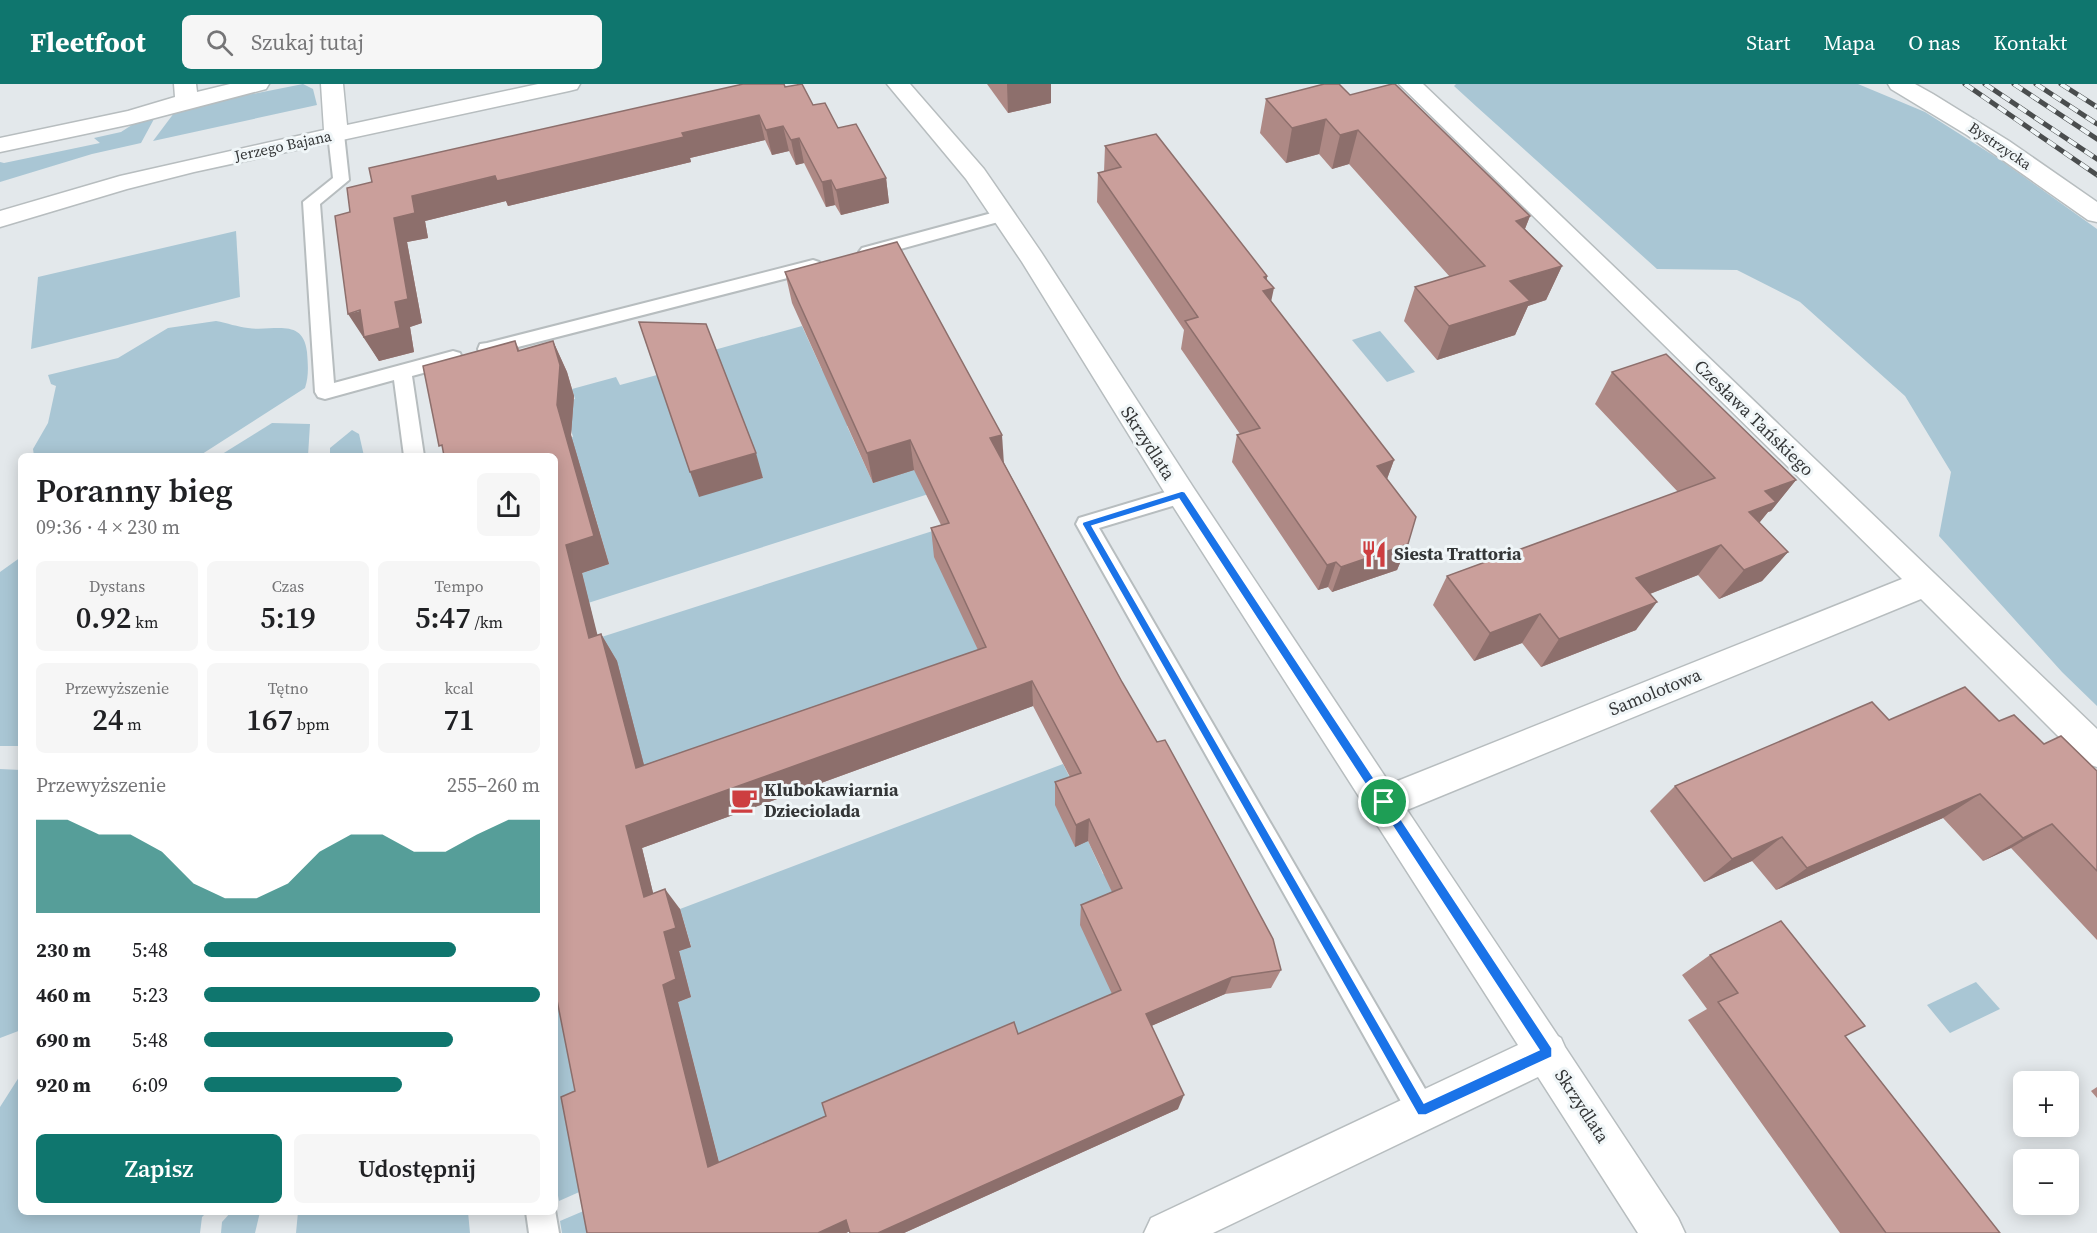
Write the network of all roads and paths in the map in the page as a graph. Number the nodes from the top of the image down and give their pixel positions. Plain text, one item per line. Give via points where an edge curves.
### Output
1 (332, 84) edge
2 (568, 84) edge
3 (898, 84) edge
4 (1410, 84) edge
5 (1899, 84) edge
6 (253, 85) edge
7 (186, 92) edge
8 (336, 134) junction
9 (0, 145) edge
10 (2097, 214) edge
11 (1003, 215) junction
12 (0, 219) edge
13 (849, 256) edge
14 (828, 262) edge
15 (402, 372) junction
16 (414, 453) edge
17 (1182, 495) junction
18 (1926, 583) junction
19 (2097, 752) edge
20 (1384, 802) junction
21 (1547, 1052) junction
22 (1422, 1111) junction
23 (541, 1215) edge
24 (544, 1233) edge
25 (1166, 1233) edge
26 (1663, 1233) edge

1 - 8 street
2 - 8 street, Jerzego Bajana
3 - 11 street, Skrzydlata via 975,174
4 - 18 street, Czesława Tańskiego
5 - 10 street, Bystrzycka via 1941,106
6 - 7 street
7 - 9 street via 132,117
8 - 12 street, Jerzego Bajana via 120,183
8 - 15 lane via 341,180 311,202 325,392
11 - 13 lane
11 - 17 street, Skrzydlata
14 - 15 lane
15 - 16 lane
17 - 20 street, Skrzydlata
17 - 22 lane via 1086,524
18 - 19 street, Czesława Tańskiego
18 - 20 street, Samolotowa
20 - 21 street, Skrzydlata
21 - 22 street
21 - 26 street, Skrzydlata
22 - 25 street
23 - 24 lane

